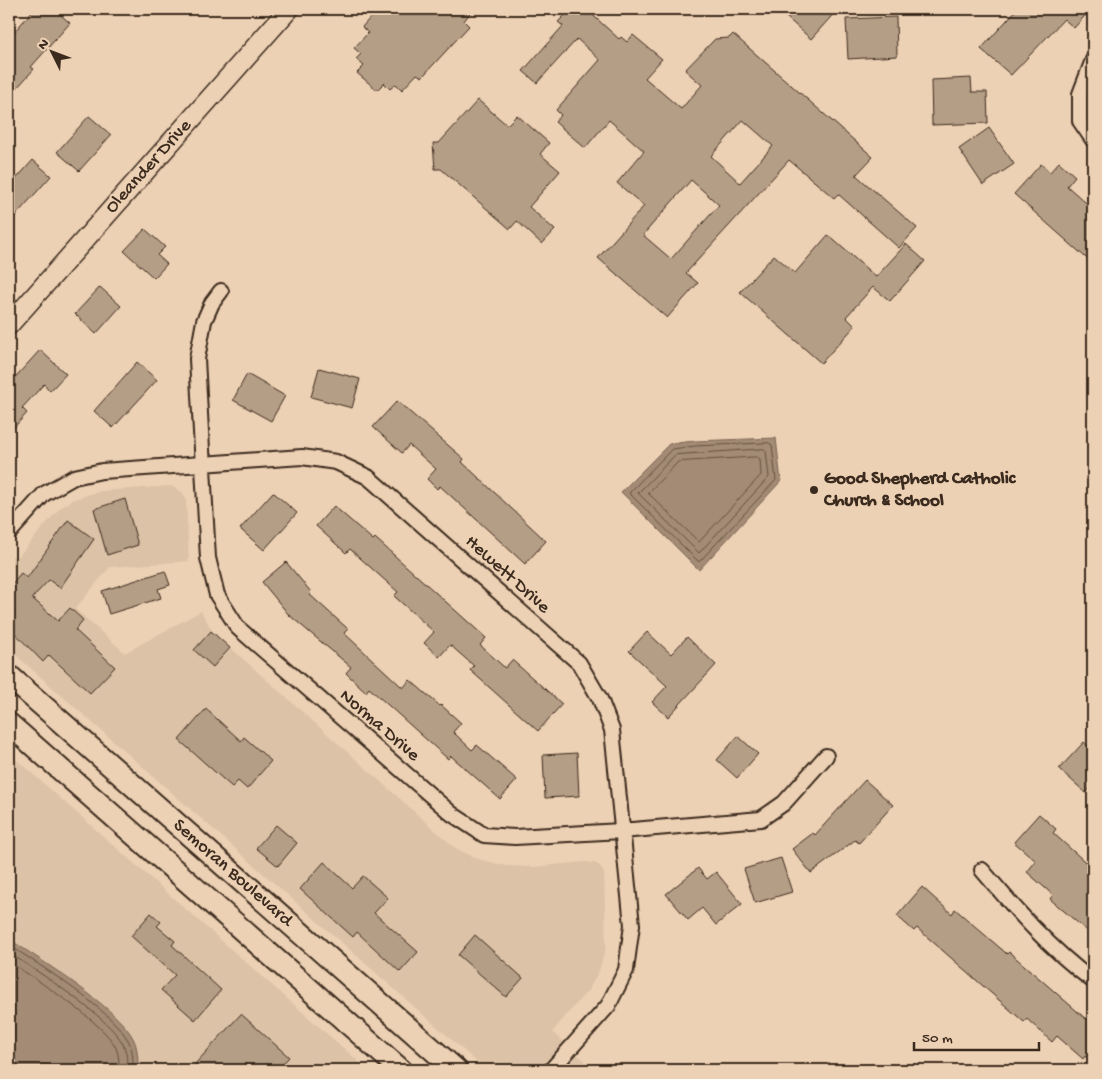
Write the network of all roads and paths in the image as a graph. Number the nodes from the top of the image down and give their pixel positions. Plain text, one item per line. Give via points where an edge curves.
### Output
1 (289, 9) edge
2 (1093, 60) edge
3 (1093, 140) edge
4 (221, 291) dead end
5 (9, 325) edge
6 (202, 465) junction
7 (9, 533) edge
8 (9, 676) edge
9 (9, 724) edge
10 (826, 756) dead end
11 (621, 831) junction
12 (982, 870) dead end
13 (1093, 980) edge
14 (400, 1070) edge
15 (456, 1070) edge
16 (550, 1070) edge

1 - 5 street, Oleander Drive
2 - 3 street via 1080,94 1080,121
4 - 6 street, Norma Drive via 204,321 197,359
6 - 7 street, Hewett Drive via 102,470 74,477 44,494
6 - 11 street, Hewett Drive via 302,456 336,462 368,477 579,664 600,699 612,730
6 - 11 street, Norma Drive via 208,558 217,595 238,628 452,814 484,834 515,837
8 - 15 main road, Semoran Boulevard
9 - 14 main road, Semoran Boulevard
10 - 11 street, Norma Drive via 784,803 761,819
11 - 16 street, Hewett Drive via 632,925 626,970 608,1006
12 - 13 street via 1030,925

